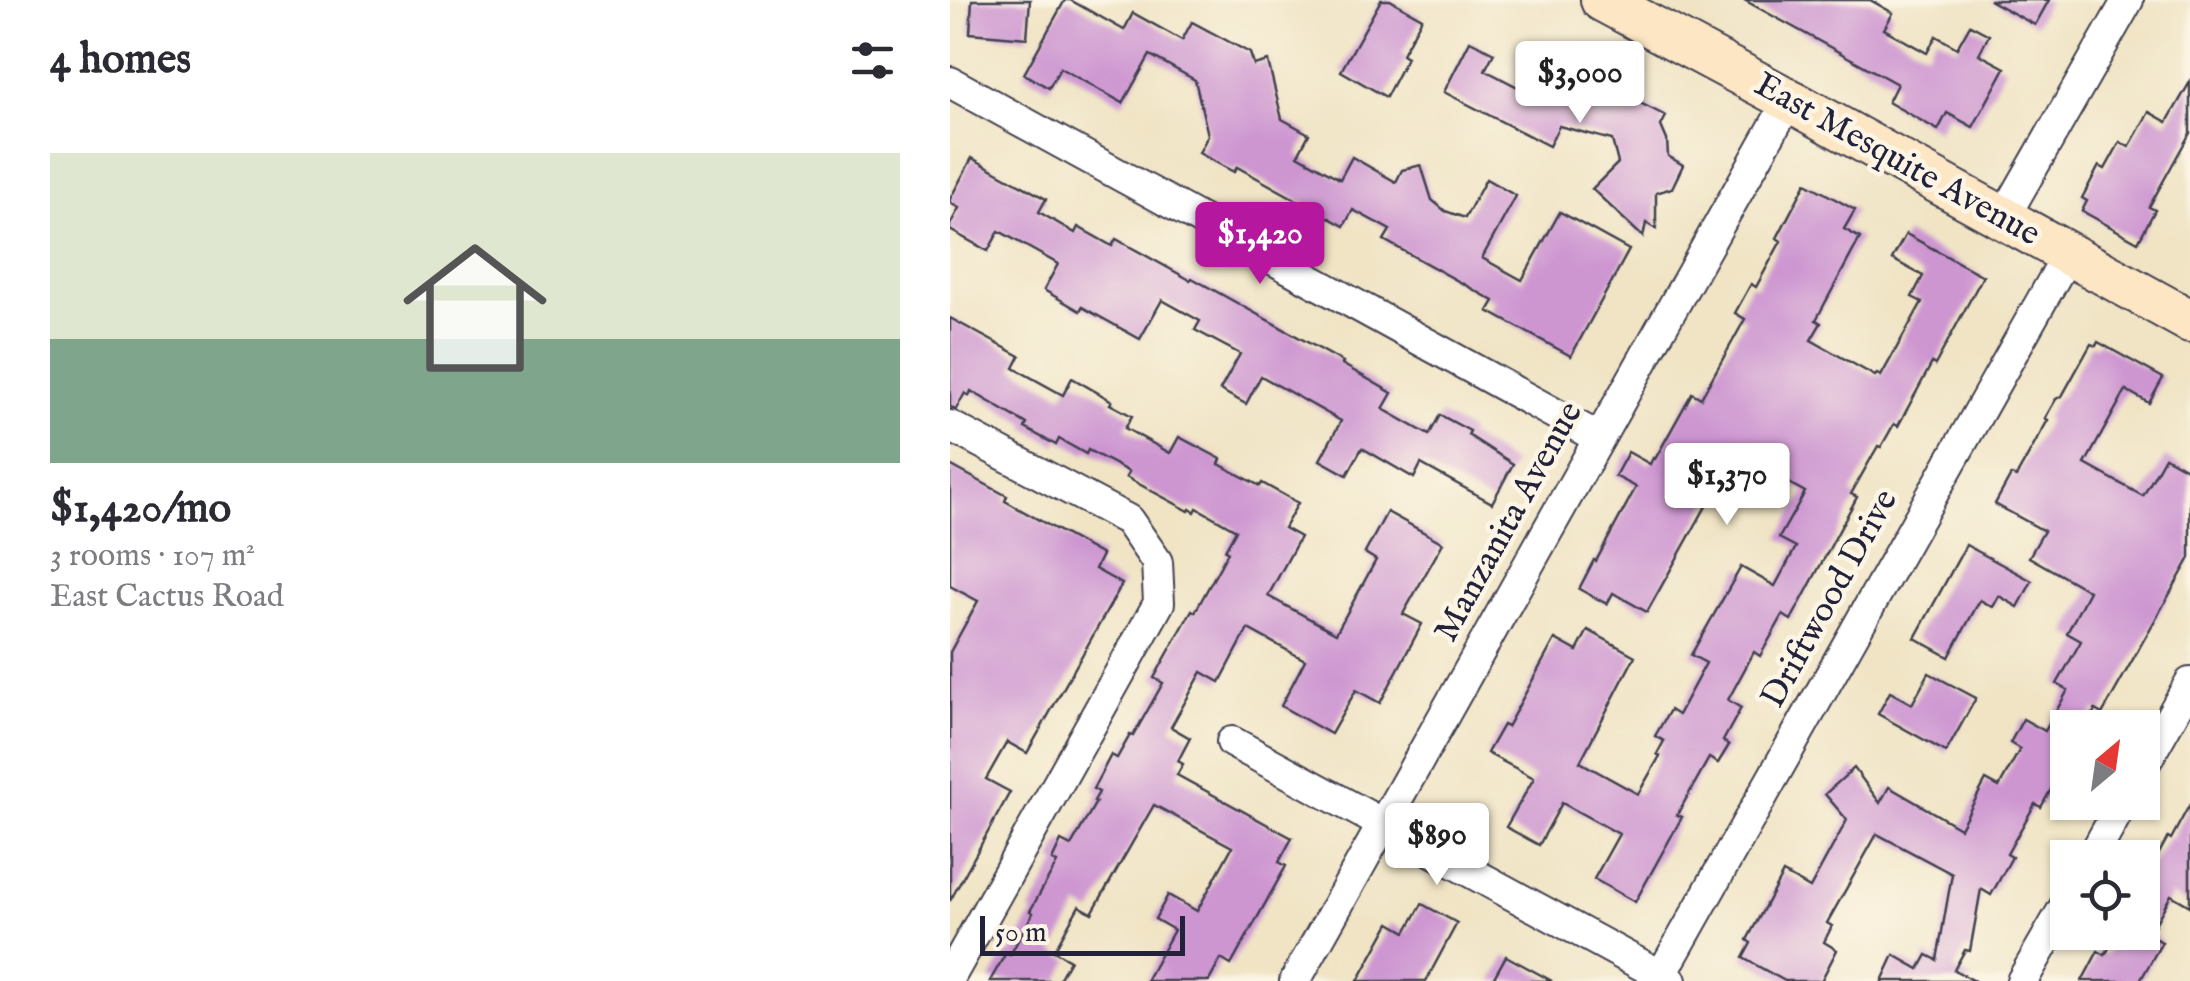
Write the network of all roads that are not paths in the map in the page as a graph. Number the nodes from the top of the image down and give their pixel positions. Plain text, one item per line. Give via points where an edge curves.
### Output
1 (1602, 0) edge
2 (2128, 0) edge
3 (950, 82) edge
4 (1789, 100) junction
5 (2004, 219) junction
6 (2068, 254) junction
7 (2190, 322) edge
8 (950, 426) edge
9 (1599, 438) junction
10 (2190, 683) edge
11 (2160, 736) edge
12 (1232, 742) dead end
13 (1383, 824) junction
14 (2050, 932) edge
15 (954, 961) edge
16 (1663, 979) edge
17 (1294, 981) edge
18 (2022, 981) edge

1 - 4 street, East Mesquite Avenue
2 - 5 street
3 - 9 street
4 - 5 street, East Mesquite Avenue
4 - 9 street, Manzanita Avenue
5 - 6 street, East Mesquite Avenue
6 - 7 street, East Mesquite Avenue
6 - 16 street, Driftwood Drive
8 - 15 street via 1128,520 1157,562 1159,602
9 - 13 street, Manzanita Avenue
10 - 11 street
12 - 13 street
13 - 16 street
13 - 17 street, Manzanita Avenue
14 - 18 street

